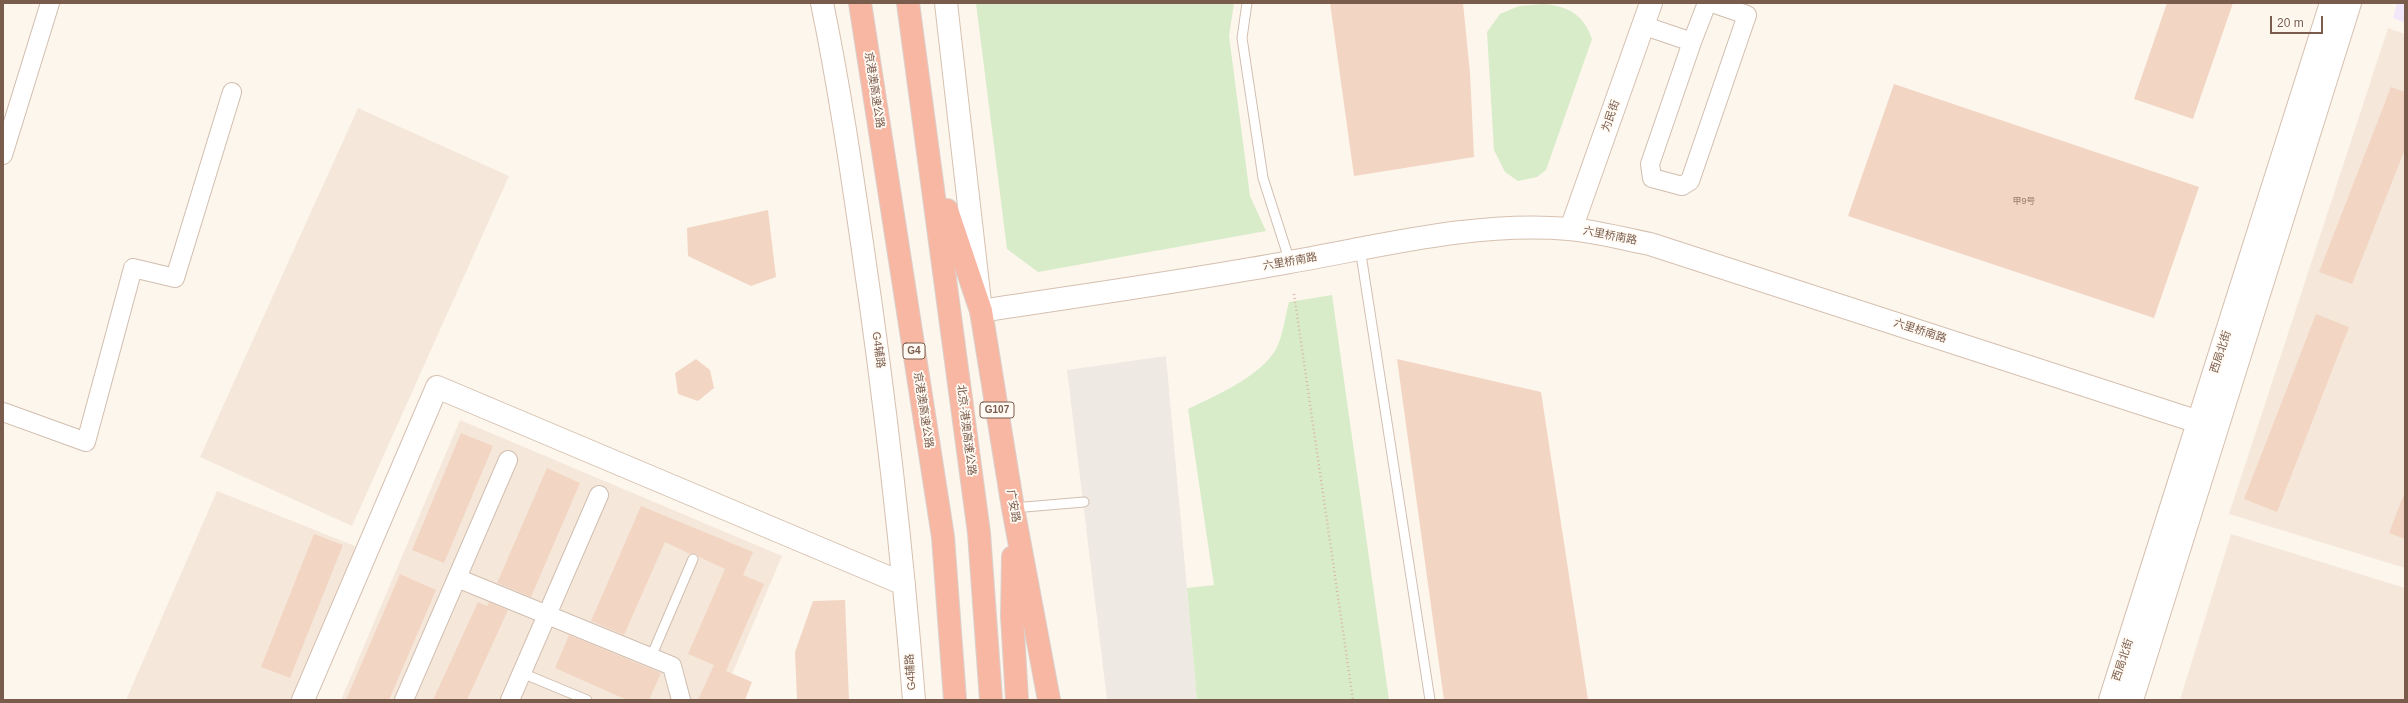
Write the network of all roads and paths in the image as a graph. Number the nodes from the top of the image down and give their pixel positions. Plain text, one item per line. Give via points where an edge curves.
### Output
1 (50, 3) edge
2 (822, 3) edge
3 (860, 3) edge
4 (908, 3) edge
5 (946, 3) edge
6 (1248, 3) edge
7 (1651, 3) edge
8 (1707, 3) edge
9 (1712, 3) edge
10 (2331, 3) edge
11 (2350, 3) edge
12 (1642, 25) junction
13 (1692, 42) junction
14 (232, 92) dead end
15 (3, 155) edge
16 (931, 161) junction
17 (1571, 229) junction
18 (1360, 248) junction
19 (1290, 262) junction
20 (1294, 294) dead end
21 (981, 311) junction
22 (3, 412) edge
23 (2208, 425) junction
24 (508, 460) dead end
25 (599, 494) dead end
26 (1084, 502) dead end
27 (1013, 508) junction
28 (693, 559) dead end
29 (457, 578) junction
30 (904, 584) junction
31 (546, 615) junction
32 (651, 657) junction
33 (522, 673) junction
34 (302, 700) edge
35 (404, 700) edge
36 (510, 700) edge
37 (587, 700) edge
38 (681, 700) edge
39 (914, 700) edge
40 (955, 700) edge
41 (991, 700) edge
42 (1017, 700) edge
43 (1049, 700) edge
44 (1354, 700) edge
45 (1430, 700) edge
46 (2110, 700) edge
47 (2132, 700) edge

1 - 15 street
2 - 30 street, G4辅路 via 840,90 880,366
3 - 40 highway, 京港澳高速公路 / G4 via 943,537
4 - 16 highway
5 - 21 street
6 - 19 lane via 1242,38 1263,178
7 - 12 street, 为民街
8 - 13 street
9 - 13 street via 1747,15 1690,181 1682,186 1652,178 1650,164
10 - 23 street, 西局北街
11 - 23 street, 西局北街
12 - 13 street
12 - 17 street, 为民街
14 - 22 street via 175,278 133,268 86,442
16 - 21 highway, G107
16 - 41 highway, 北京-港澳高速公路 via 979,533
17 - 18 street, 六里桥南路 via 1462,232
17 - 23 street, 六里桥南路 via 1650,244
18 - 19 street, 六里桥南路
18 - 45 lane
19 - 21 street, 六里桥南路
20 - 44 path
21 - 27 highway, 广安路 / G107
23 - 46 street, 西局北街
23 - 47 street, 西局北街
24 - 29 street
25 - 31 street
26 - 27 lane
27 - 42 highway via 1012,616
27 - 43 highway, 广安路 / G107
28 - 32 lane
29 - 31 street
29 - 35 street
30 - 34 street via 437,387
30 - 39 street, G4辅路
31 - 32 street
31 - 33 street
32 - 38 street via 672,666
33 - 36 street
33 - 37 lane

